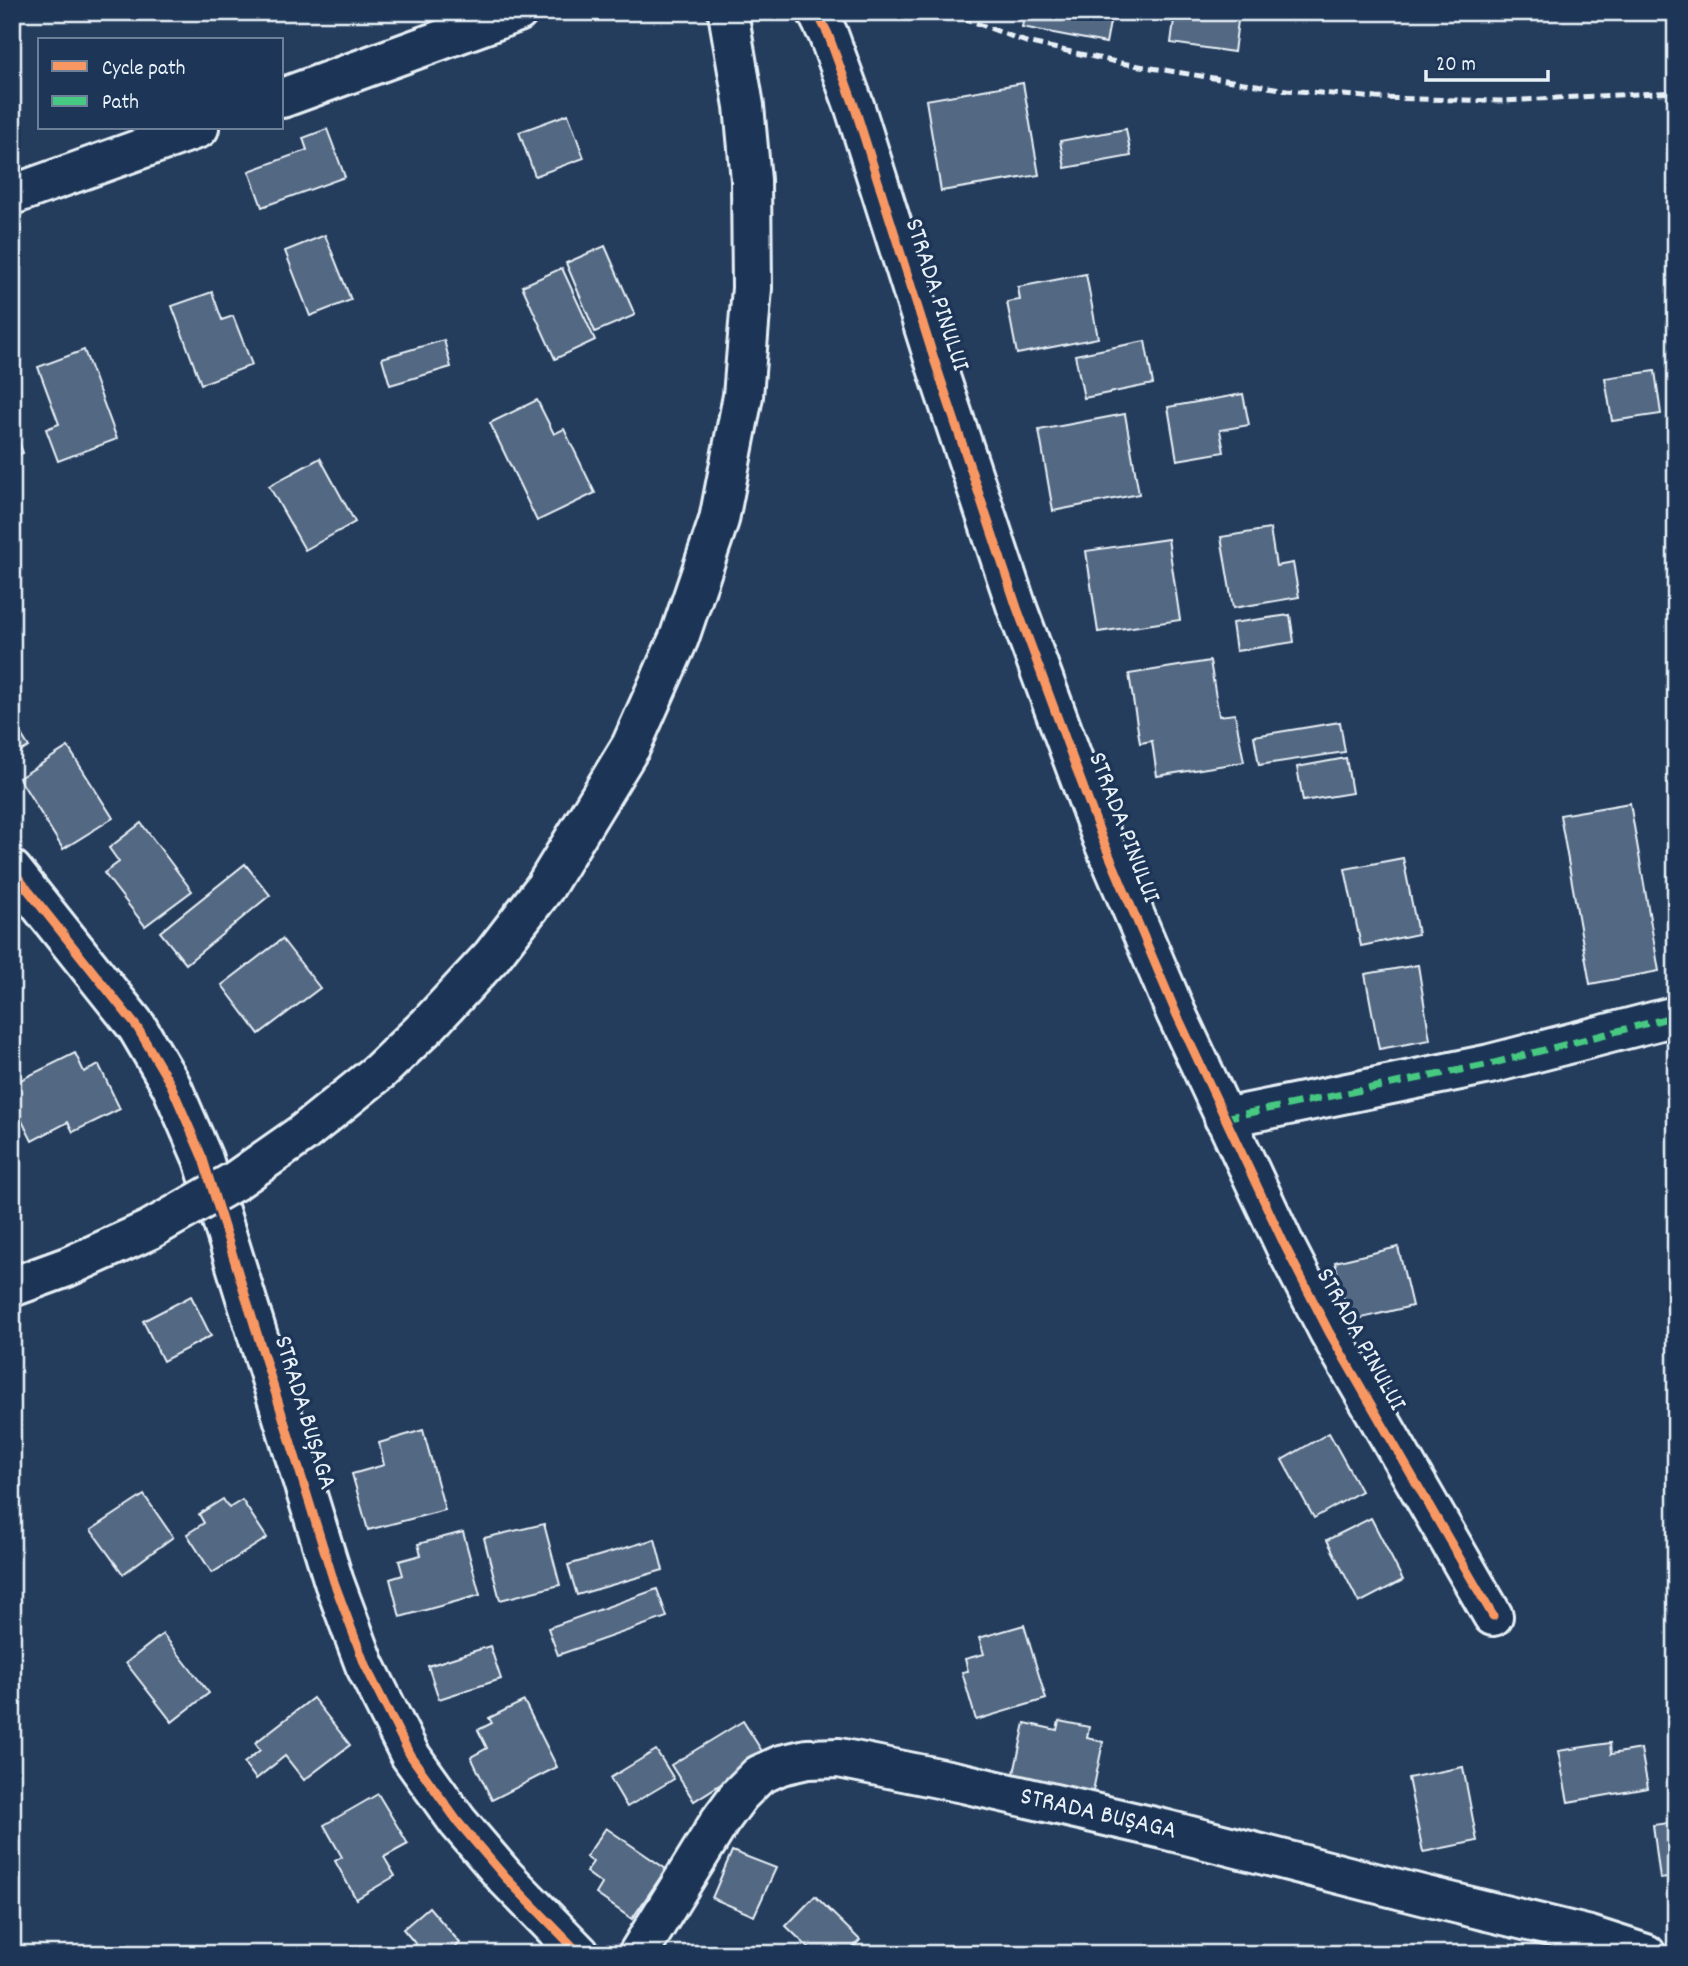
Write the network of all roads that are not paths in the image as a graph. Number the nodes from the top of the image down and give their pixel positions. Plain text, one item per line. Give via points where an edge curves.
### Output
1 (518, 12) edge
2 (728, 12) edge
3 (817, 12) edge
4 (284, 97) edge
5 (193, 130) edge
6 (12, 195) edge
7 (12, 870) edge
8 (1676, 1016) edge
9 (1224, 1118) junction
10 (12, 1287) edge
11 (1493, 1616) dead end
12 (580, 1954) edge
13 (638, 1954) edge
14 (1646, 1954) edge

1 - 4 main road
2 - 10 main road, bridge via 751,180 752,288 743,396 719,520 679,638 631,747 545,887 492,956 380,1071 235,1181 149,1230
3 - 9 main road, STRADA PINULUI via 855,107 1017,608 1102,838
5 - 6 main road
7 - 12 main road, STRADA BUȘAGA via 137,1027 171,1085 203,1159 338,1594 365,1665 410,1755 505,1877
8 - 9 main road via 1490,1063
9 - 11 main road, STRADA PINULUI via 1329,1332
13 - 14 main road, STRADA BUȘAGA via 739,1795 759,1776 781,1765 839,1758 1163,1829

